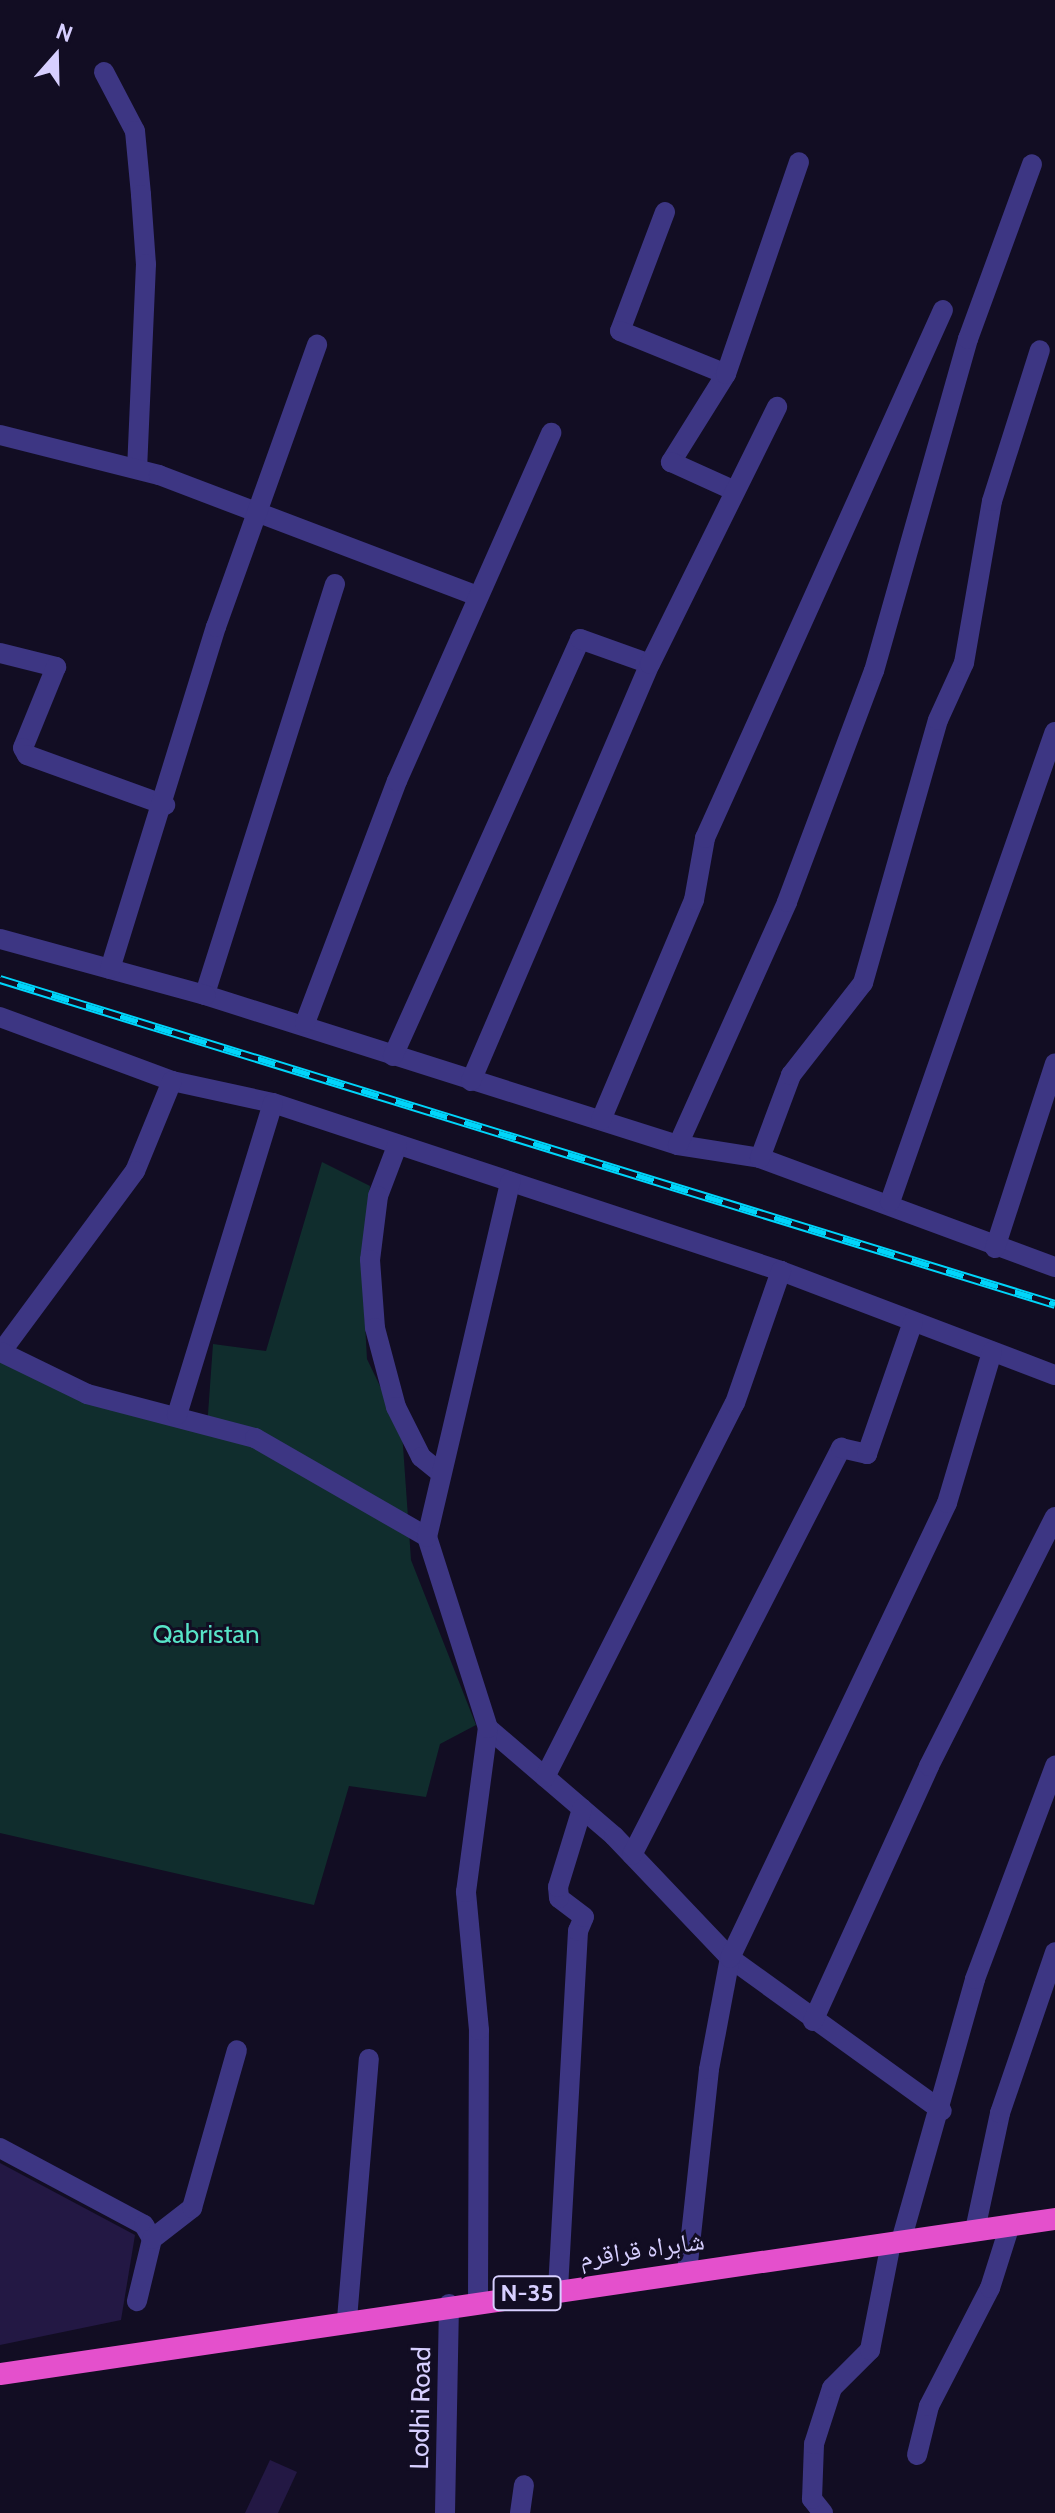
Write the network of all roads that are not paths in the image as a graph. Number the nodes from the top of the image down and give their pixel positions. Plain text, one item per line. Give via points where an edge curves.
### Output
1 (104, 72) dead end
2 (799, 162) dead end
3 (1032, 164) dead end
4 (665, 212) dead end
5 (943, 310) dead end
6 (317, 345) dead end
7 (1040, 350) dead end
8 (726, 374) junction
9 (777, 407) dead end
10 (551, 433) dead end
11 (0, 435) edge
12 (137, 467) junction
13 (735, 491) junction
14 (259, 512) junction
15 (335, 584) dead end
16 (478, 596) junction
17 (0, 653) edge
18 (650, 664) junction
19 (1055, 732) edge
20 (165, 805) junction
21 (0, 939) edge
22 (110, 969) junction
23 (205, 995) junction
24 (0, 1017) edge
25 (305, 1023) junction
26 (393, 1056) junction
27 (1055, 1063) edge
28 (172, 1081) junction
29 (471, 1081) junction
30 (273, 1103) junction
31 (601, 1120) junction
32 (678, 1145) junction
33 (397, 1146) junction
34 (760, 1158) junction
35 (510, 1182) junction
36 (890, 1202) junction
37 (995, 1248) junction
38 (1055, 1267) edge
39 (781, 1271) junction
40 (913, 1322) junction
41 (0, 1351) edge
42 (992, 1352) junction
43 (1055, 1375) edge
44 (177, 1415) junction
45 (437, 1470) junction
46 (1055, 1517) edge
47 (427, 1537) junction
48 (488, 1728) junction
49 (1055, 1766) edge
50 (545, 1777) junction
51 (582, 1809) junction
52 (632, 1855) junction
53 (1055, 1952) edge
54 (730, 1958) junction
55 (813, 2021) junction
56 (237, 2050) dead end
57 (369, 2059) dead end
58 (942, 2111) junction
59 (0, 2148) edge
60 (1055, 2219) edge
61 (1010, 2225) junction
62 (975, 2230) junction
63 (152, 2239) junction
64 (896, 2242) junction
65 (687, 2272) junction
66 (558, 2289) junction
67 (478, 2300) junction
68 (137, 2301) dead end
69 (449, 2304) junction
70 (347, 2319) junction
71 (0, 2374) edge
72 (917, 2455) dead end
73 (524, 2485) dead end
74 (445, 2513) edge
75 (520, 2513) edge
76 (823, 2513) edge

1 - 12 street via 135,131 143,223
2 - 8 street
3 - 32 street via 968,339 874,671 787,902
4 - 8 street via 620,331
5 - 31 street via 705,838 694,900
6 - 14 street
7 - 34 street via 992,501 964,663 938,720 863,983 791,1075
8 - 13 street via 671,462
9 - 13 street
10 - 16 street
11 - 12 street
12 - 14 street
13 - 18 street
14 - 16 street
14 - 20 street
15 - 23 street
16 - 25 street via 397,781
17 - 20 street via 56,667 23,748 27,755
18 - 26 street via 580,639
18 - 29 street
19 - 36 street
20 - 22 street
21 - 22 street
22 - 23 street
23 - 25 street
24 - 28 street
25 - 26 street
26 - 29 street
27 - 37 street
28 - 30 street
28 - 41 street via 135,1171
29 - 31 street
30 - 33 street
30 - 44 street
31 - 32 street
32 - 34 street
33 - 35 street
33 - 45 street via 378,1196 370,1260 375,1328 396,1407 421,1457
34 - 36 street
35 - 39 street
35 - 45 street
36 - 37 street
37 - 38 street
39 - 40 street
39 - 50 street via 735,1403
40 - 42 street
40 - 52 street via 867,1454 841,1448
41 - 44 street via 87,1394
42 - 43 street
42 - 54 street via 947,1503
44 - 47 street via 300,1458
45 - 47 street
46 - 55 street via 929,1766
47 - 48 street
48 - 50 street
48 - 67 street via 466,1892 479,2030
49 - 58 street via 975,1979
50 - 51 street
51 - 52 street
51 - 66 street via 558,1887 559,1898 584,1910
52 - 54 street
53 - 62 street via 1000,2113
54 - 55 street
54 - 65 street via 709,2069
55 - 58 street
56 - 63 street via 192,2208
57 - 70 street
58 - 64 street
59 - 63 street via 144,2225
60 - 61 highway, شاہراہ قراقرم / N-35
61 - 62 highway, شاہراہ قراقرم / N-35
61 - 72 street via 990,2288 929,2406
62 - 64 highway, شاہراہ قراقرم / N-35
63 - 68 street
64 - 65 highway, شاہراہ قراقرم / N-35
64 - 76 street via 870,2350 832,2388 814,2444 812,2499
65 - 66 highway, شاہراہ قراقرم / N-35
66 - 67 highway, شاہراہ قراقرم / N-35
67 - 69 highway, شاہراہ قراقرم / N-35
69 - 70 highway, شاہراہ قراقرم / N-35
69 - 74 street, Lodhi Road
70 - 71 highway, شاہراہ قراقرم / N-35
73 - 75 street

